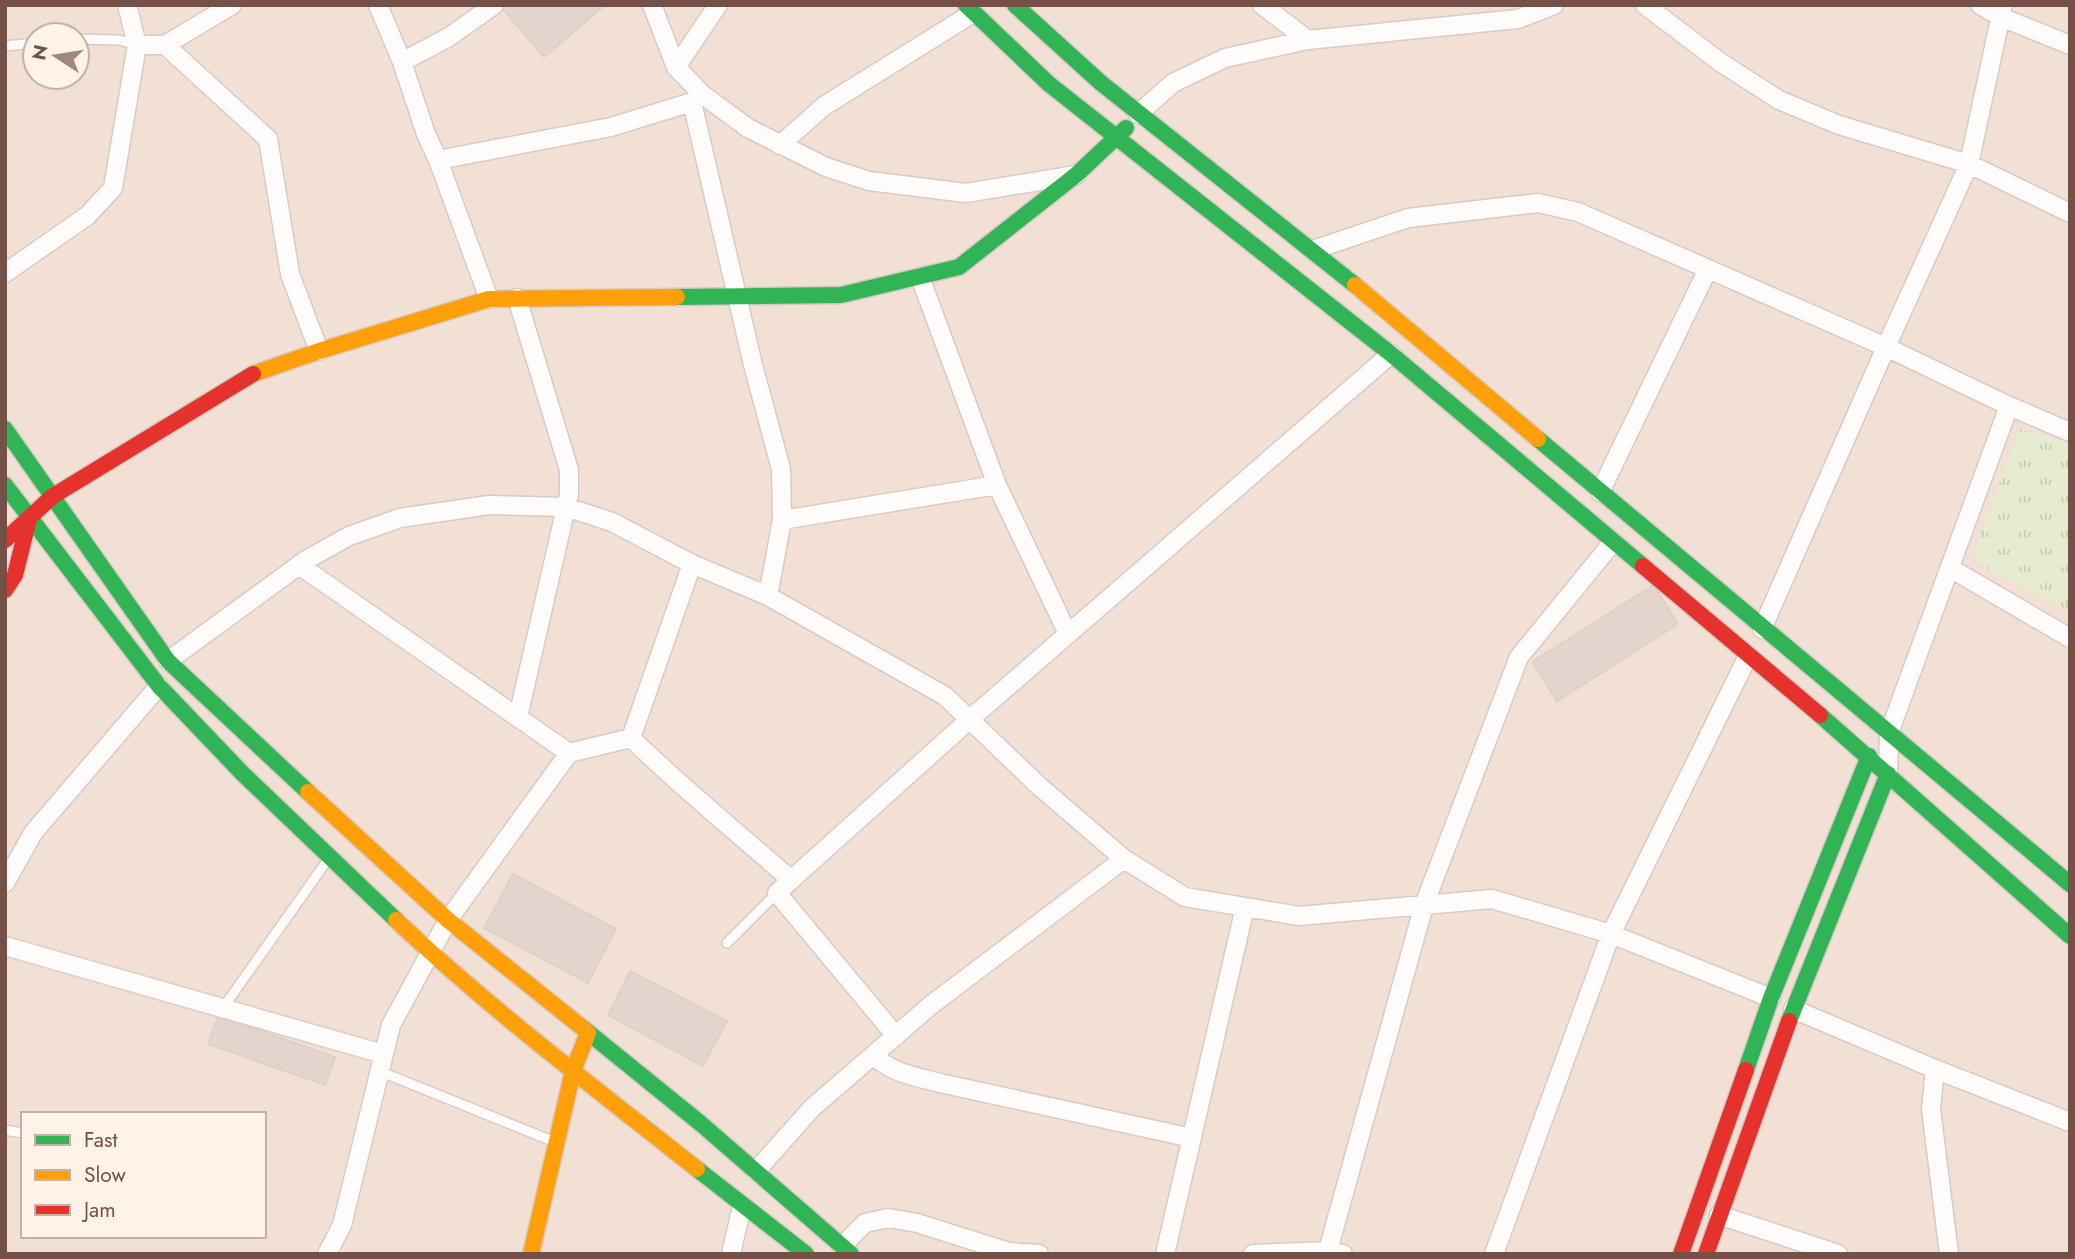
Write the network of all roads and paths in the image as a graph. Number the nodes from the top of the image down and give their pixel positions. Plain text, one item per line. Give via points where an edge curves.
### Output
1 (128, 5) edge
2 (232, 5) edge
3 (378, 5) edge
4 (494, 5) edge
5 (652, 5) edge
6 (718, 5) edge
7 (1015, 5) edge
8 (1262, 5) edge
9 (1554, 5) edge
10 (1645, 5) edge
11 (1980, 5) edge
12 (970, 9) edge
13 (2002, 11) edge
14 (91, 39) edge
15 (1308, 40) junction
16 (137, 45) junction
17 (165, 45) junction
18 (2070, 45) edge
19 (402, 62) junction
20 (676, 67) junction
21 (697, 99) junction
22 (1138, 114) junction
23 (1117, 138) junction
24 (780, 145) junction
25 (438, 160) junction
26 (1969, 164) junction
27 (1076, 175) junction
28 (2070, 213) edge
29 (1313, 250) junction
30 (1708, 269) junction
31 (5, 273) edge
32 (920, 277) junction
33 (737, 296) junction
34 (517, 298) junction
35 (489, 299) junction
36 (1886, 346) junction
37 (319, 351) junction
38 (1391, 354) junction
39 (2009, 406) junction
40 (5, 429) edge
41 (2070, 432) edge
42 (5, 485) edge
43 (997, 485) junction
44 (1600, 492) junction
45 (53, 496) junction
46 (566, 508) junction
47 (29, 519) junction
48 (782, 520) junction
49 (5, 540) edge
50 (1613, 542) junction
51 (692, 564) junction
52 (299, 565) junction
53 (1950, 568) junction
54 (5, 590) edge
55 (768, 596) junction
56 (1762, 629) junction
57 (1068, 634) junction
58 (2070, 638) edge
59 (1748, 656) junction
60 (168, 661) junction
61 (159, 687) junction
62 (518, 717) junction
63 (969, 720) junction
64 (1889, 733) junction
65 (631, 738) junction
66 (569, 753) junction
67 (1869, 757) junction
68 (1888, 774) junction
69 (331, 857) junction
70 (1124, 859) junction
71 (790, 880) junction
72 (5, 883) edge
73 (2070, 884) edge
74 (777, 893) junction
75 (1424, 905) junction
76 (1245, 907) junction
77 (448, 920) junction
78 (1611, 934) junction
79 (2070, 936) edge
80 (727, 943) dead end
81 (5, 946) edge
82 (430, 951) junction
83 (1771, 998) junction
84 (223, 1008) junction
85 (1793, 1009) junction
86 (588, 1033) junction
87 (896, 1035) junction
88 (874, 1055) junction
89 (381, 1062) junction
90 (1935, 1069) junction
91 (573, 1071) junction
92 (2070, 1122) edge
93 (1192, 1138) junction
94 (557, 1143) junction
95 (756, 1171) junction
96 (743, 1206) junction
97 (1719, 1215) junction
98 (847, 1250) edge
99 (1333, 1253) edge
100 (327, 1254) edge
101 (531, 1254) edge
102 (731, 1254) edge
103 (806, 1254) edge
104 (1039, 1254) edge
105 (1166, 1254) edge
106 (1252, 1254) edge
107 (1493, 1254) edge
108 (1681, 1254) edge
109 (1706, 1254) edge
110 (1838, 1254) edge
111 (1949, 1254) edge

1 - 16 street
2 - 17 street
3 - 19 street
4 - 19 street via 449,37
5 - 20 street
6 - 20 street
7 - 22 street
8 - 15 street
9 - 15 street via 1518,19
10 - 26 street via 1779,100 1839,125
11 - 13 street
12 - 23 street via 1049,84
12 - 24 street via 824,106
13 - 18 street
13 - 26 street
14 - 16 lane
15 - 22 street via 1225,58 1173,83
16 - 17 street
16 - 31 street via 113,188 88,216
17 - 37 street via 268,139 290,274
19 - 25 street
20 - 21 street
21 - 24 street
21 - 25 street via 611,127
21 - 33 street
22 - 23 street
22 - 29 street
23 - 27 street
23 - 38 street
24 - 27 street via 869,181 966,193
25 - 35 street
26 - 28 street
26 - 36 street
27 - 32 street via 959,267
29 - 30 street via 1408,218 1538,203 1578,212
29 - 44 street
30 - 36 street
30 - 44 street
32 - 33 street via 841,295
32 - 43 street
33 - 34 street
33 - 48 street via 781,469
34 - 35 street
34 - 46 street via 569,470
35 - 37 street
36 - 39 street
36 - 56 street
37 - 45 street via 247,376
38 - 50 street
38 - 57 street
39 - 41 street
39 - 53 street
40 - 45 street
42 - 47 street
43 - 48 street
43 - 57 street
44 - 56 street
45 - 47 street
45 - 60 street
46 - 51 street via 612,522
46 - 52 street via 489,505 400,518 349,536
46 - 62 street
47 - 49 street
47 - 54 street via 15,575
47 - 61 street
48 - 55 street
50 - 59 street
50 - 75 street via 1519,657
51 - 55 street
51 - 65 street
52 - 60 street
52 - 62 street
53 - 58 street
53 - 64 street
55 - 63 street via 945,696
56 - 64 street
57 - 63 street
59 - 67 street
59 - 78 street
60 - 77 street
61 - 69 street
61 - 72 street via 33,833
62 - 66 street
63 - 70 street
63 - 71 street
64 - 67 street
64 - 68 street
64 - 73 street
65 - 66 street
65 - 71 street
66 - 77 street
67 - 68 street
67 - 83 street
68 - 79 street
68 - 85 street
69 - 82 street
69 - 84 lane
70 - 76 street via 1185,897
70 - 87 street
71 - 74 street
74 - 80 lane
74 - 87 street
75 - 76 street via 1299,916
75 - 78 street via 1492,899
75 - 99 street
76 - 93 street
77 - 82 street
77 - 86 street
78 - 83 street
78 - 107 street
81 - 84 street
82 - 89 street via 391,1025
82 - 91 street
83 - 108 street
84 - 89 street
85 - 90 street
85 - 97 street
86 - 91 street
86 - 95 street
87 - 88 street
88 - 93 street via 902,1073 940,1083
88 - 95 street via 812,1108
89 - 94 lane
89 - 100 street via 342,1224
90 - 92 street
90 - 111 street via 1931,1109
91 - 94 street
91 - 96 street
93 - 105 street
94 - 101 street
95 - 98 street
96 - 102 street
96 - 103 street
97 - 109 street
97 - 110 street
98 - 104 street via 865,1223 888,1218 1009,1252
99 - 106 street

